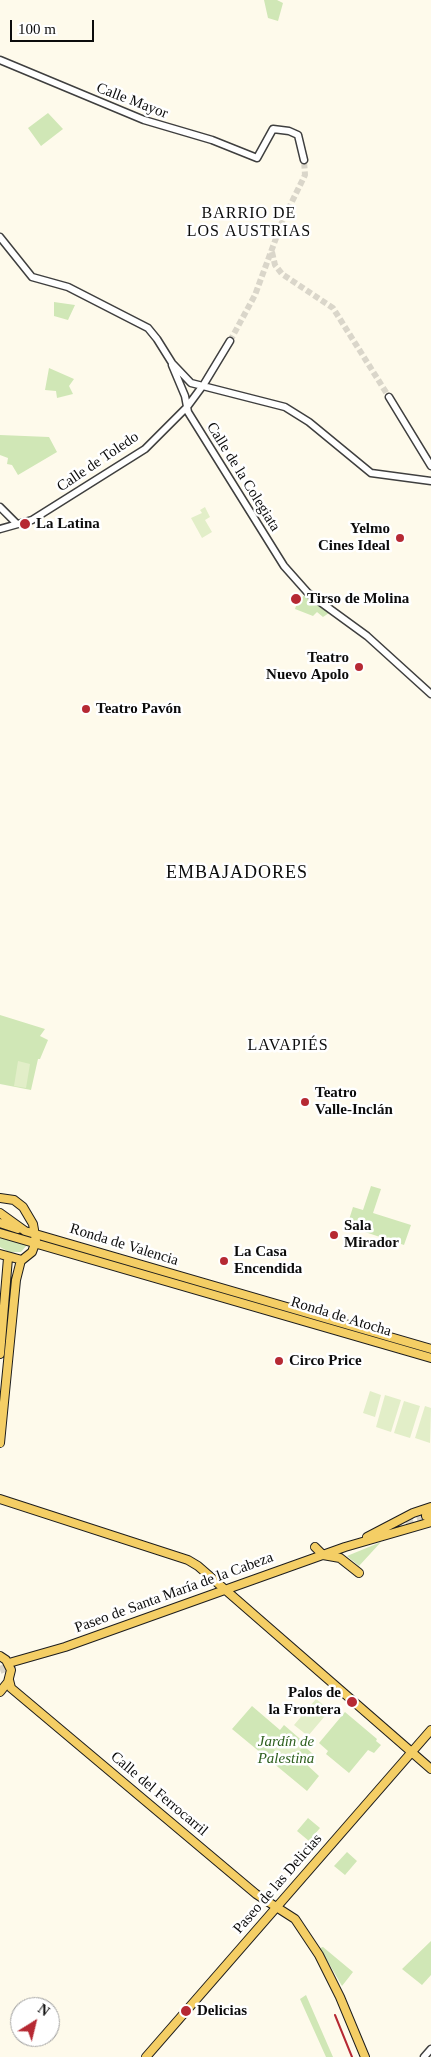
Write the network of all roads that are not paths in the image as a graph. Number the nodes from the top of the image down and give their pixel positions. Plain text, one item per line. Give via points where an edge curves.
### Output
1 (0, 60) edge
2 (304, 160) tunnel mouth
3 (0, 237) edge
4 (230, 341) tunnel mouth
5 (172, 363) junction
6 (201, 386) junction
7 (389, 397) tunnel mouth
8 (187, 407) junction
9 (431, 466) edge
10 (431, 481) edge
11 (0, 508) edge
12 (14, 525) junction
13 (0, 529) edge
14 (431, 694) edge
15 (0, 1198) edge
16 (0, 1213) edge
17 (0, 1223) edge
18 (25, 1231) junction
19 (0, 1233) edge
20 (35, 1233) junction
21 (36, 1244) junction
22 (0, 1254) edge
23 (8, 1258) junction
24 (21, 1260) junction
25 (244, 1299) junction
26 (431, 1349) edge
27 (0, 1354) edge
28 (431, 1358) edge
29 (0, 1443) edge
30 (0, 1500) edge
31 (431, 1507) edge
32 (429, 1518) edge
33 (347, 1546) junction
34 (323, 1555) junction
35 (312, 1558) junction
36 (359, 1573) dead end
37 (225, 1590) junction
38 (0, 1656) edge
39 (9, 1662) junction
40 (9, 1680) junction
41 (0, 1693) edge
42 (26, 1700) junction
43 (431, 1730) edge
44 (412, 1753) junction
45 (431, 1769) edge
46 (276, 1906) junction
47 (431, 2049) edge
48 (146, 2057) edge
49 (364, 2057) edge
50 (424, 2057) edge

1 - 2 street, Calle Mayor via 144,120 212,140 257,158 273,129 282,129 298,135
3 - 5 street via 32,277 68,287 150,330
4 - 6 street, Calle de Toledo
5 - 6 street via 186,379
5 - 8 street, Calle de la Colegiata
6 - 8 street, Calle de Toledo
6 - 10 street via 288,409 371,473
7 - 9 street
8 - 12 street, Calle de Toledo via 139,454 39,516
8 - 14 street, Calle de la Colegiata via 279,560 308,592 384,651
11 - 12 street
12 - 13 street
15 - 20 main road via 14,1200 23,1207
16 - 18 main road, Ronda de Valencia
17 - 18 main road
18 - 20 main road, Ronda de Valencia
19 - 21 main road, Ronda de Valencia
20 - 21 main road
20 - 25 main road, Ronda de Valencia
21 - 24 main road via 32,1252
21 - 25 main road, Ronda de Valencia
22 - 23 main road
23 - 24 main road
23 - 27 main road
24 - 29 main road via 16,1279
25 - 26 main road, Ronda de Atocha
25 - 28 main road, Ronda de Atocha
30 - 37 main road via 188,1560
31 - 33 main road, Paseo de Santa María de la Cabeza
32 - 33 main road, Paseo de Santa María de la Cabeza via 396,1533
33 - 34 main road, Paseo de Santa María de la Cabeza
34 - 35 main road, Paseo de Santa María de la Cabeza
34 - 35 main road via 315,1547
34 - 36 main road via 340,1558
35 - 37 main road, Paseo de Santa María de la Cabeza
37 - 39 main road, Paseo de Santa María de la Cabeza via 66,1647
37 - 44 main road
38 - 39 main road
39 - 40 main road
40 - 41 main road
40 - 42 main road, Calle del Ferrocarril via 12,1688
41 - 42 main road, Calle del Ferrocarril
42 - 46 main road, Calle del Ferrocarril via 256,1894
43 - 44 main road, Paseo de las Delicias
44 - 45 main road
44 - 46 main road, Paseo de las Delicias
46 - 48 main road, Paseo de las Delicias
46 - 49 main road, Calle del Ferrocarril via 295,1919 319,1955
47 - 50 street

